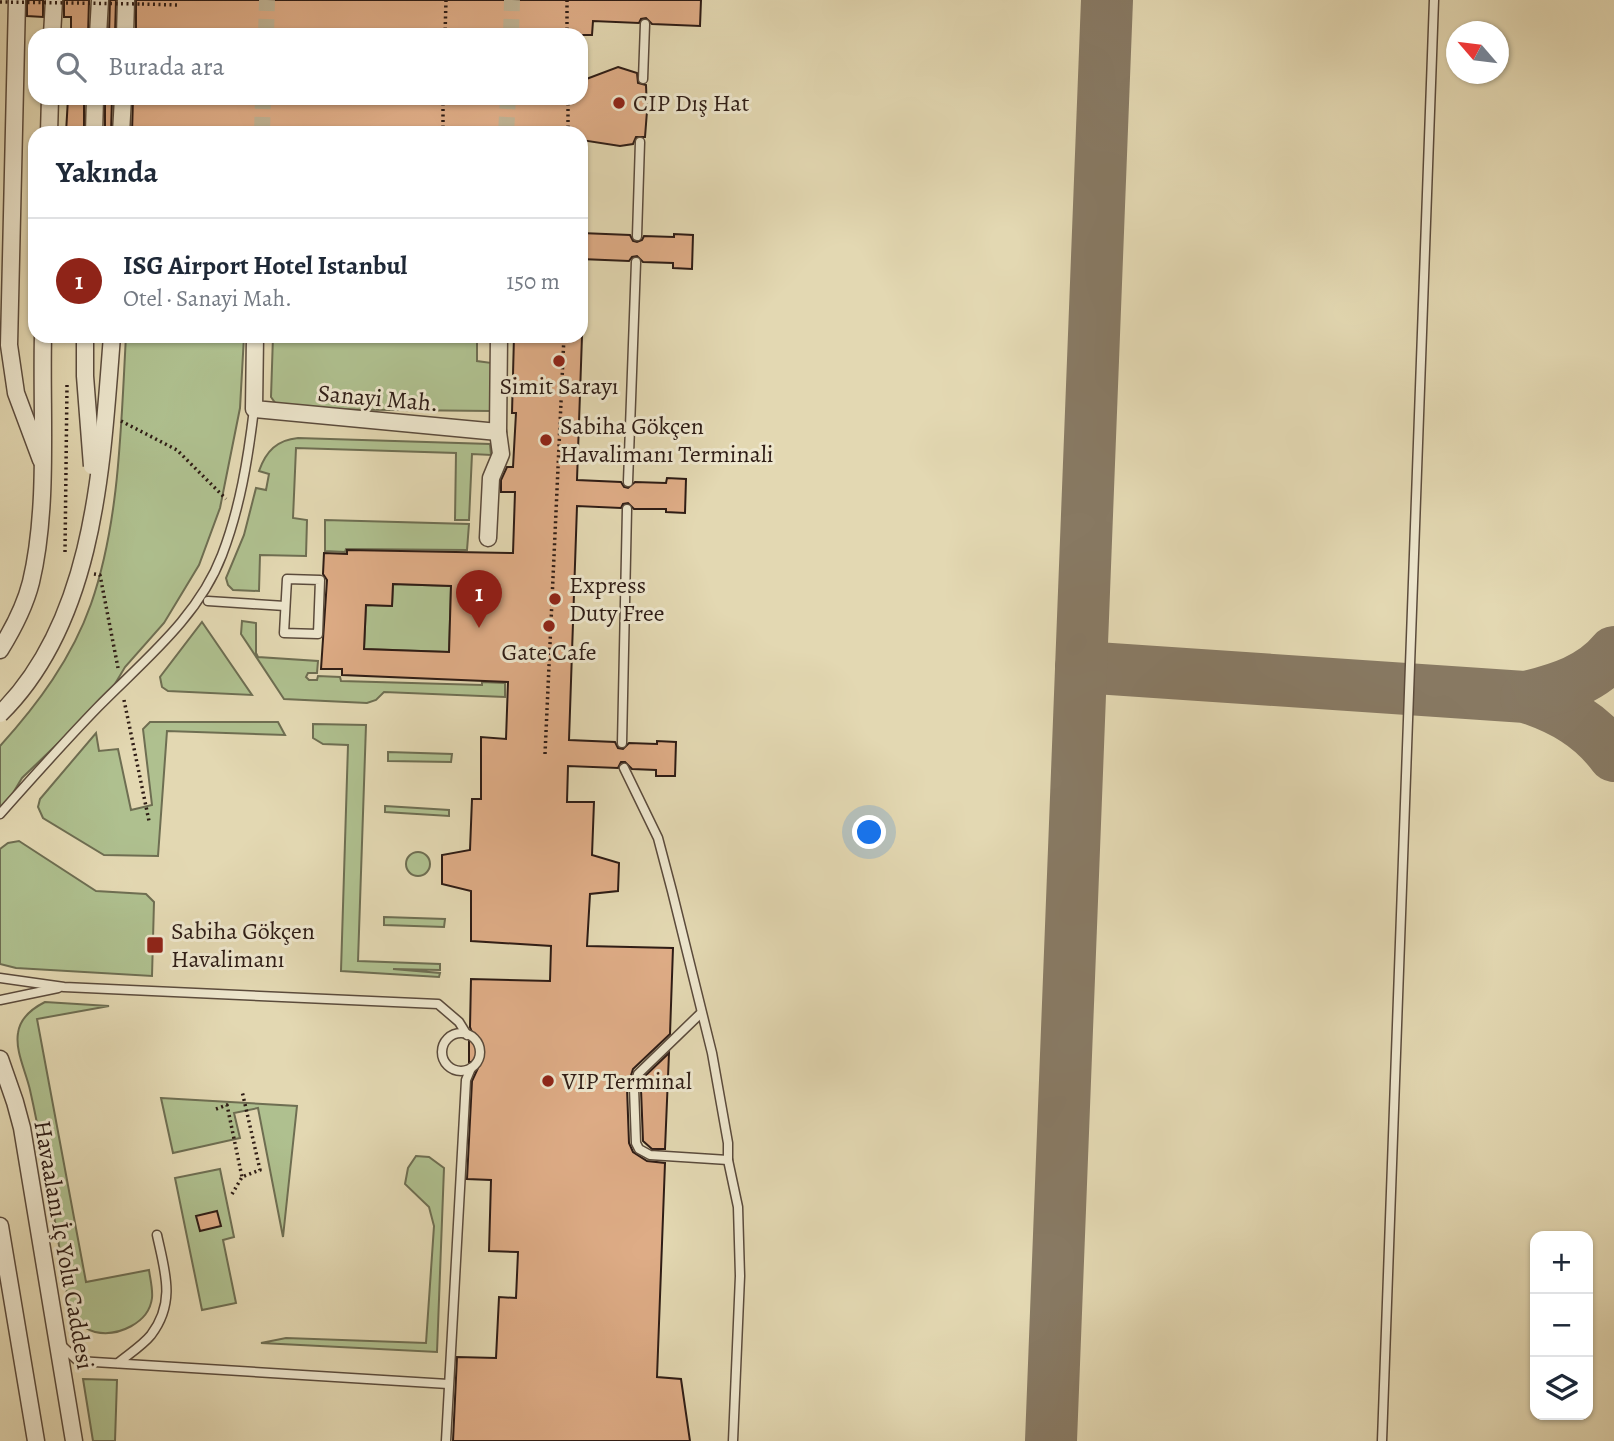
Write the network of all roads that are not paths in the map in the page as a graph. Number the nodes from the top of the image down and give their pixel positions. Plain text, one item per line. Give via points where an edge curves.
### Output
1 (17, 0) edge
2 (54, 0) edge
3 (1434, 0) edge
4 (100, 2) edge
5 (131, 3) edge
6 (645, 24) dead end
7 (52, 28) edge
8 (98, 28) edge
9 (126, 28) edge
10 (643, 79) dead end
11 (50, 105) edge
12 (95, 105) edge
13 (122, 105) edge
14 (49, 126) edge
15 (94, 126) edge
16 (121, 126) edge
17 (640, 142) dead end
18 (637, 236) dead end
19 (636, 262) dead end
20 (43, 343) edge
21 (85, 343) edge
22 (111, 343) edge
23 (256, 343) edge
24 (499, 343) edge
25 (254, 409) junction
26 (498, 432) junction
27 (41, 460) junction
28 (628, 482) dead end
29 (94, 503) junction
30 (627, 509) dead end
31 (488, 538) dead end
32 (208, 601) dead end
33 (285, 606) junction
34 (0, 650) edge
35 (0, 714) edge
36 (622, 743) dead end
37 (624, 768) dead end
38 (0, 814) edge
39 (0, 978) edge
40 (64, 987) junction
41 (0, 1000) edge
42 (701, 1013) junction
43 (467, 1035) junction
44 (0, 1059) edge
45 (471, 1068) junction
46 (728, 1160) junction
47 (0, 1226) edge
48 (158, 1235) dead end
49 (57, 1341) junction
50 (118, 1363) junction
51 (449, 1384) junction
52 (36, 1441) edge
53 (74, 1441) edge
54 (446, 1441) edge
55 (733, 1441) edge
56 (1382, 1441) edge

1 - 27 street via 9,345 16,393
2 - 7 street
3 - 56 lane
4 - 8 street
5 - 9 street
6 - 10 lane
11 - 14 street
12 - 15 street
13 - 16 street
17 - 18 lane
19 - 28 lane
20 - 27 street
21 - 29 street, bridge
22 - 29 street, bridge
23 - 25 street
24 - 26 street
25 - 26 street, Sanayi Mah.
25 - 38 lane via 236,508 222,556 203,592 169,638
26 - 31 street via 501,454 491,478
27 - 34 street via 31,583
29 - 35 street, bridge via 87,549 58,629 28,682
30 - 36 lane
32 - 33 lane
33 - 33 lane via 284,633 318,634 320,580 287,579
37 - 42 lane via 658,838
39 - 40 lane
40 - 41 lane
40 - 43 lane via 438,1004
42 - 46 lane via 712,1053
42 - 46 lane via 638,1074 634,1088 636,1143 650,1155
43 - 45 lane via 479,1046 477,1063
43 - 45 lane via 448,1039 442,1053 455,1070
44 - 49 street, Havaalanı İç Yolu Caddesi via 22,1128
45 - 51 lane via 466,1080
46 - 55 lane via 738,1207 740,1276
47 - 52 street
48 - 50 lane via 166,1310 150,1336
49 - 50 lane via 78,1361
49 - 53 street, Havaalanı İç Yolu Caddesi
50 - 51 lane
51 - 54 lane

